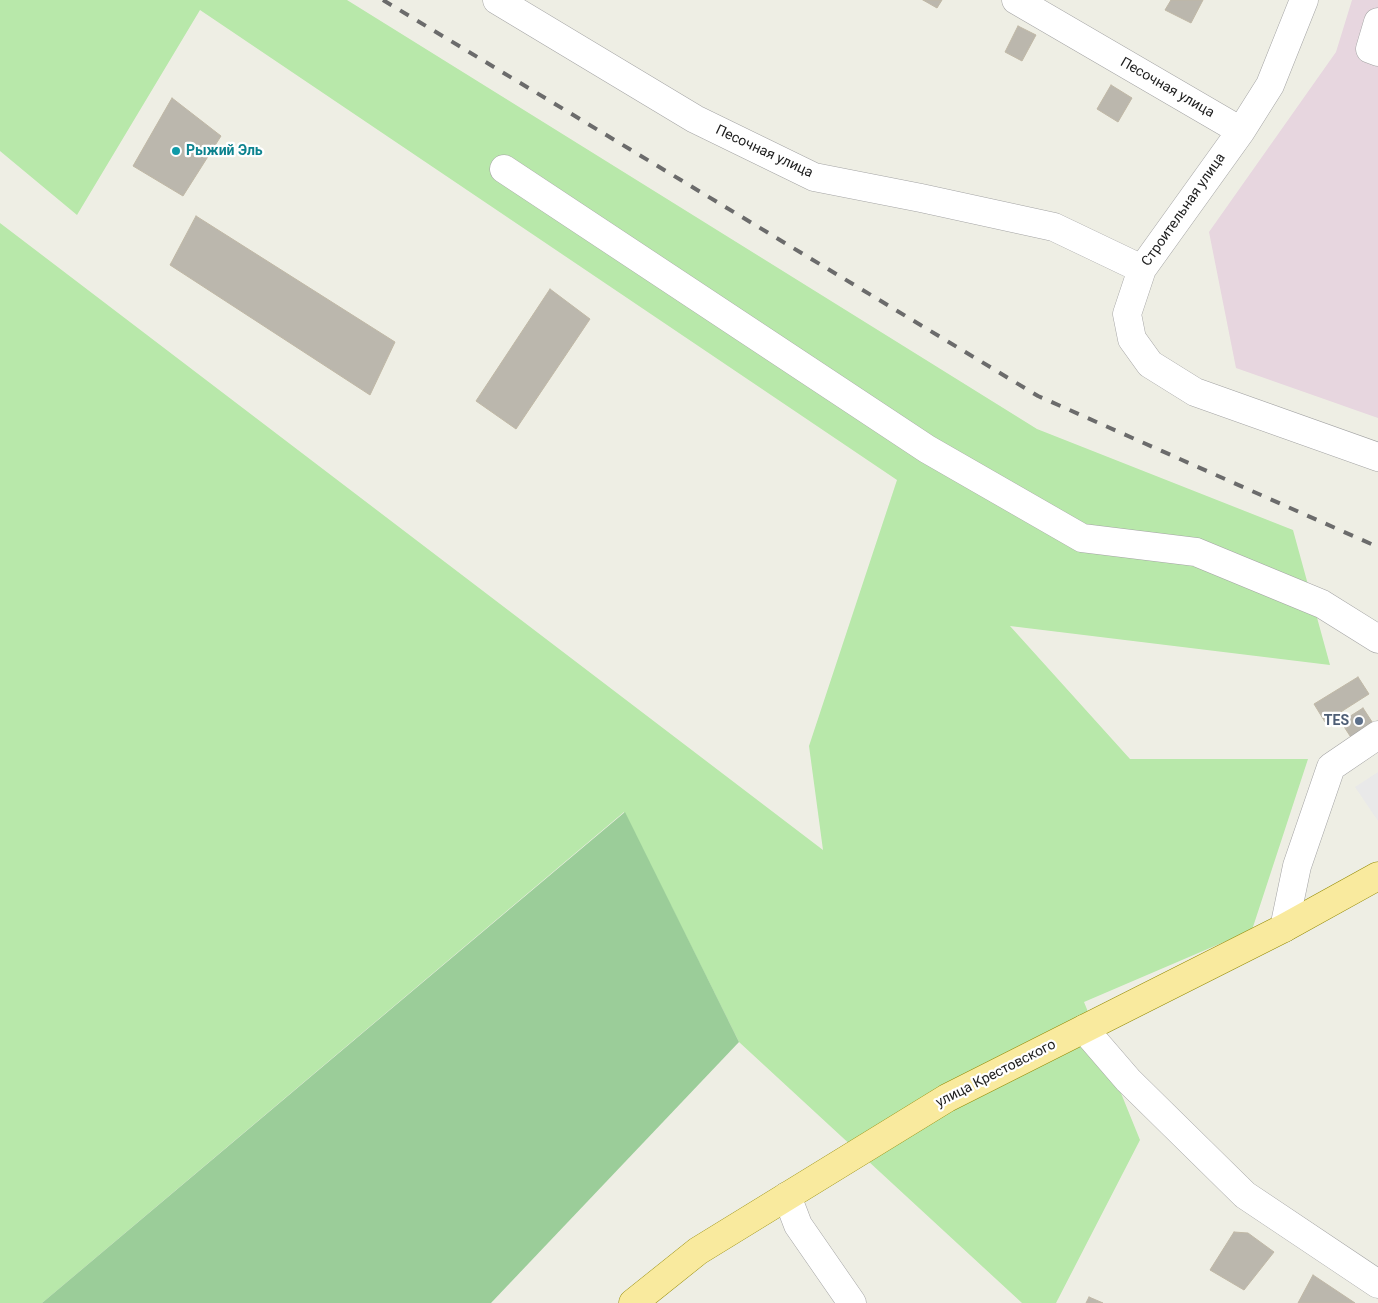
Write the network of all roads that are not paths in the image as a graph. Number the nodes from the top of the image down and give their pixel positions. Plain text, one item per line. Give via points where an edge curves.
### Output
1 (498, 0) edge
2 (1016, 0) edge
3 (1302, 1) edge
4 (1378, 22) edge
5 (1378, 52) edge
6 (1241, 131) junction
7 (504, 169) dead end
8 (1142, 269) junction
9 (1378, 457) edge
10 (1378, 639) edge
11 (1378, 734) edge
12 (1378, 876) edge
13 (1284, 928) junction
14 (1084, 1029) junction
15 (788, 1196) junction
16 (1378, 1284) edge
17 (634, 1303) edge
18 (852, 1303) edge

1 - 8 street, Песочная улица via 695,119 814,177 1054,227
2 - 6 street, Песочная улица
3 - 6 street, Строительная улица via 1270,85
4 - 5 street via 1370,48
6 - 8 street, Строительная улица
7 - 10 street via 927,449 1082,538 1196,552 1322,604
8 - 9 street, Строительная улица via 1127,314 1132,339 1150,364 1195,392
11 - 13 street via 1332,767 1297,866
12 - 13 main road, улица Крестовского
13 - 14 main road, улица Крестовского
14 - 15 main road, улица Крестовского via 947,1098
14 - 16 street via 1128,1080 1245,1195
15 - 17 main road, улица Крестовского via 698,1251
15 - 18 street via 798,1225

